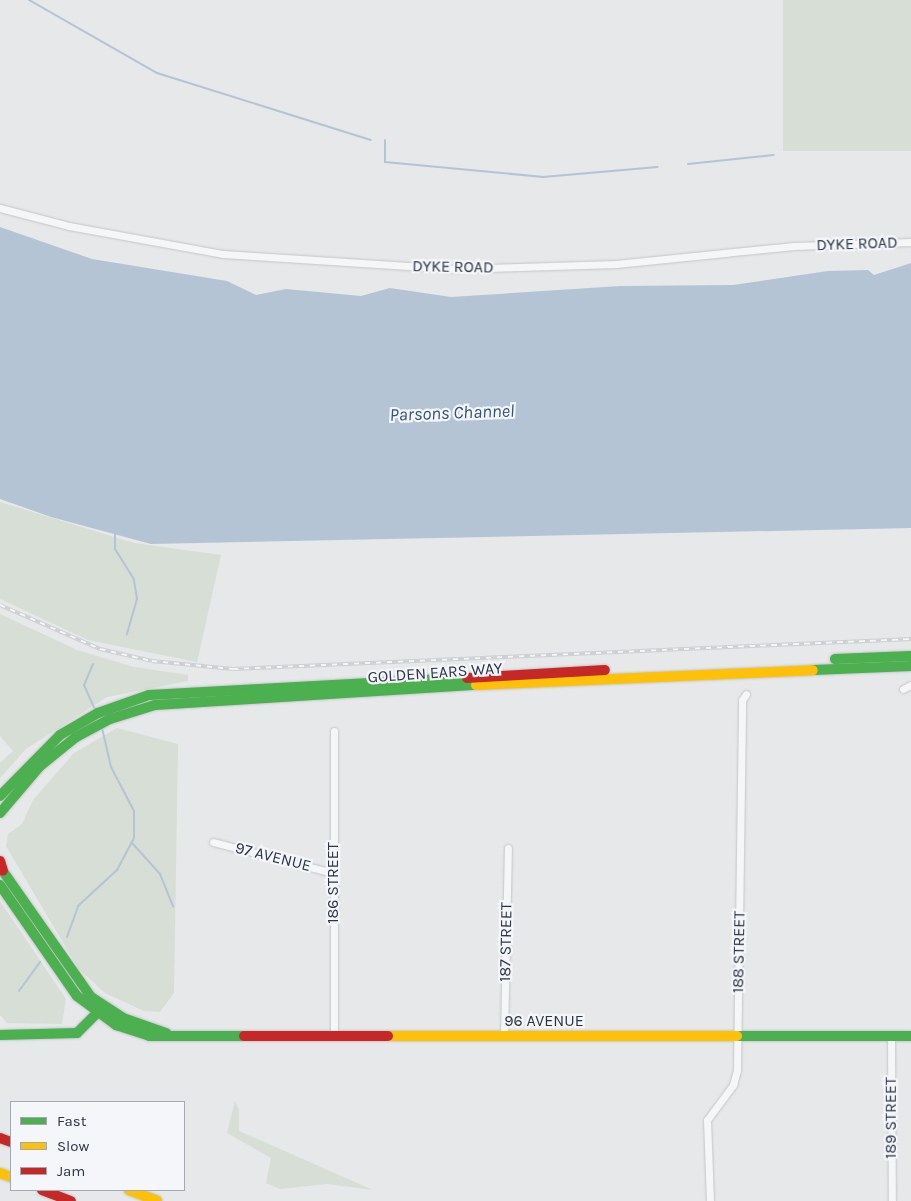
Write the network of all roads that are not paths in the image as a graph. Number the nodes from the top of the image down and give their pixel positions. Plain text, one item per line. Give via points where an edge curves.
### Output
1 (0, 208) edge
2 (911, 242) edge
3 (911, 656) edge
4 (911, 666) edge
5 (911, 684) edge
6 (903, 689) dead end
7 (746, 694) dead end
8 (334, 731) dead end
9 (62, 740) junction
10 (1, 794) edge
11 (0, 813) edge
12 (213, 842) dead end
13 (508, 848) dead end
14 (1, 866) edge
15 (333, 873) junction
16 (0, 885) edge
17 (100, 1011) junction
18 (0, 1035) edge
19 (334, 1035) junction
20 (738, 1035) junction
21 (504, 1036) junction
22 (891, 1036) junction
23 (911, 1036) edge
24 (45, 1191) edge
25 (132, 1191) edge
26 (71, 1201) edge
27 (157, 1201) edge
28 (710, 1201) edge
29 (892, 1201) edge

1 - 2 street, DYKE ROAD via 69,226 223,254 455,269 616,264 794,246
3 - 9 main road, GOLDEN EARS WAY via 183,691 127,701
4 - 9 main road, GOLDEN EARS WAY via 518,682 184,702 142,708
5 - 6 street
7 - 20 street, 188 STREET via 742,700
8 - 15 street, 186 STREET
9 - 10 main road, GOLDEN EARS WAY
9 - 11 main road, GOLDEN EARS WAY
12 - 15 street, 97 AVENUE
13 - 21 street, 187 STREET
14 - 17 main road
15 - 19 street, 186 STREET
16 - 17 main road via 60,974
17 - 18 main road via 77,1033
17 - 19 main road, 96 AVENUE via 177,1036
19 - 21 main road, 96 AVENUE
20 - 21 main road, 96 AVENUE
20 - 22 main road, 96 AVENUE
20 - 28 street, 188 STREET via 735,1083 707,1123
22 - 23 main road, 96 AVENUE
22 - 29 street, 189 STREET
24 - 26 main road
25 - 27 main road

